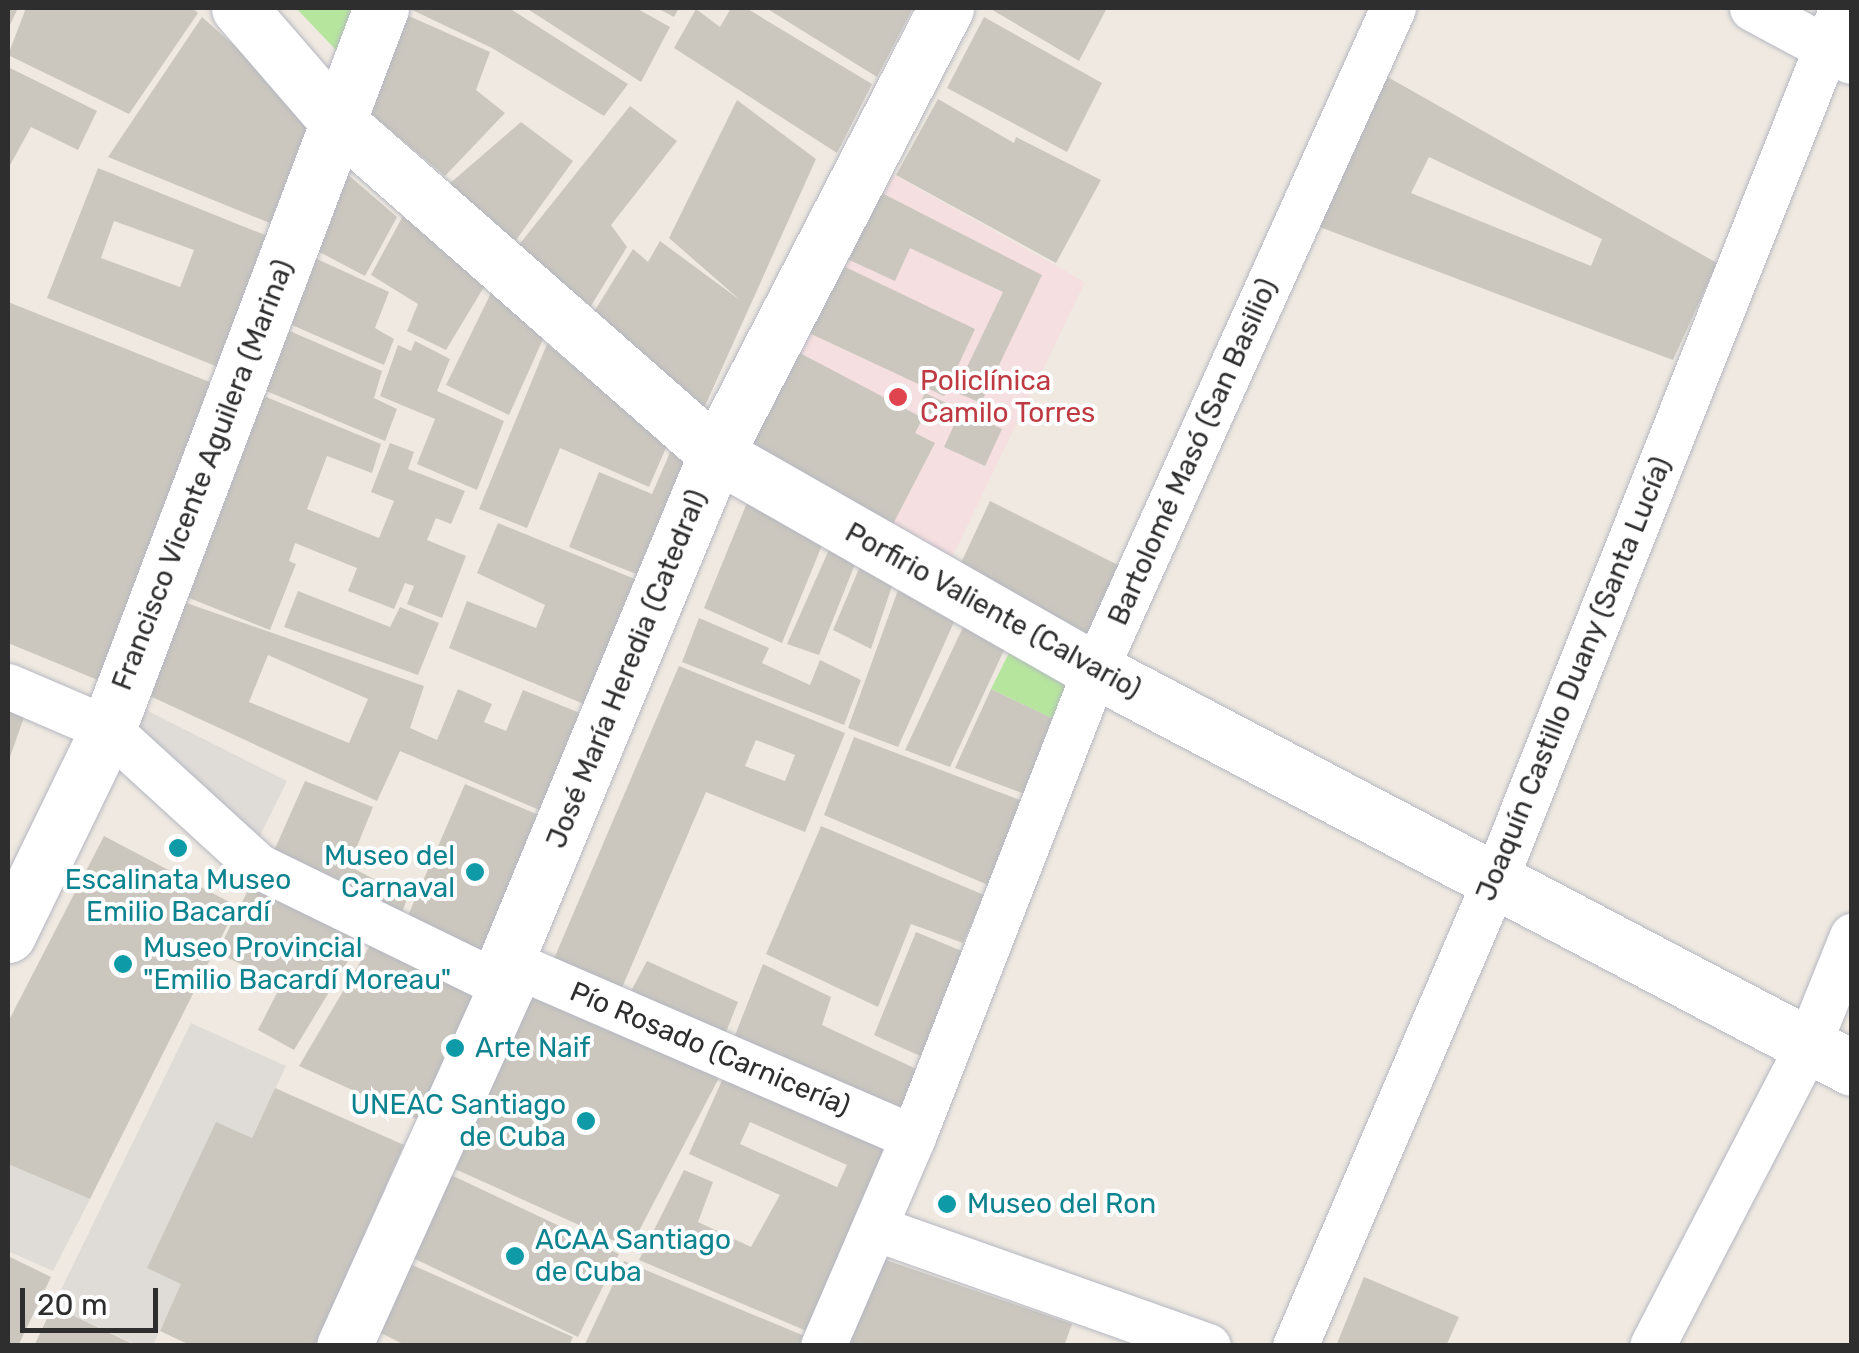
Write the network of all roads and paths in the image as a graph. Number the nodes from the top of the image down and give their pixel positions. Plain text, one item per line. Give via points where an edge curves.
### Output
1 (239, 8) edge
2 (381, 8) edge
3 (946, 8) edge
4 (1393, 8) edge
5 (1752, 8) edge
6 (1840, 39) edge
7 (336, 120) junction
8 (716, 454) junction
9 (1095, 670) junction
10 (8, 686) edge
11 (108, 729) junction
12 (1494, 880) junction
13 (8, 935) edge
14 (1852, 936) edge
15 (506, 974) junction
16 (1830, 1056) edge
17 (913, 1138) junction
18 (875, 1228) junction
19 (344, 1346) edge
20 (823, 1346) edge
21 (1208, 1346) edge
22 (1295, 1346) edge
23 (1652, 1346) edge

1 - 7 street, Porfirio Valiente (Calvario)
2 - 7 street, Francisco Vicente Aguilera (Marina)
3 - 8 street, José María Heredia (Catedral)
4 - 9 street, Bartolomé Masó (San Basilio)
5 - 6 street
6 - 12 street, Joaquín Castillo Duany (Santa Lucía)
7 - 8 street, Porfirio Valiente (Calvario)
7 - 11 street, Francisco Vicente Aguilera (Marina)
8 - 9 street, Porfirio Valiente (Calvario)
8 - 15 street, José María Heredia (Catedral)
9 - 12 street, Porfirio Valiente (Calvario)
9 - 17 street, Bartolomé Masó (San Basilio)
10 - 11 street, Pío Rosado (Carnicería)
11 - 13 street, Francisco Vicente Aguilera (Marina)
11 - 15 street, Pío Rosado (Carnicería) via 251,861
12 - 16 street, Porfirio Valiente (Calvario)
12 - 22 street, Joaquín Castillo Duany (Santa Lucía)
14 - 16 street
15 - 17 street, Pío Rosado (Carnicería)
15 - 19 street, José María Heredia (Catedral)
16 - 23 street
17 - 18 street, Bartolomé Masó (San Basilio)
18 - 20 street, Bartolomé Masó (San Basilio)
18 - 21 street

